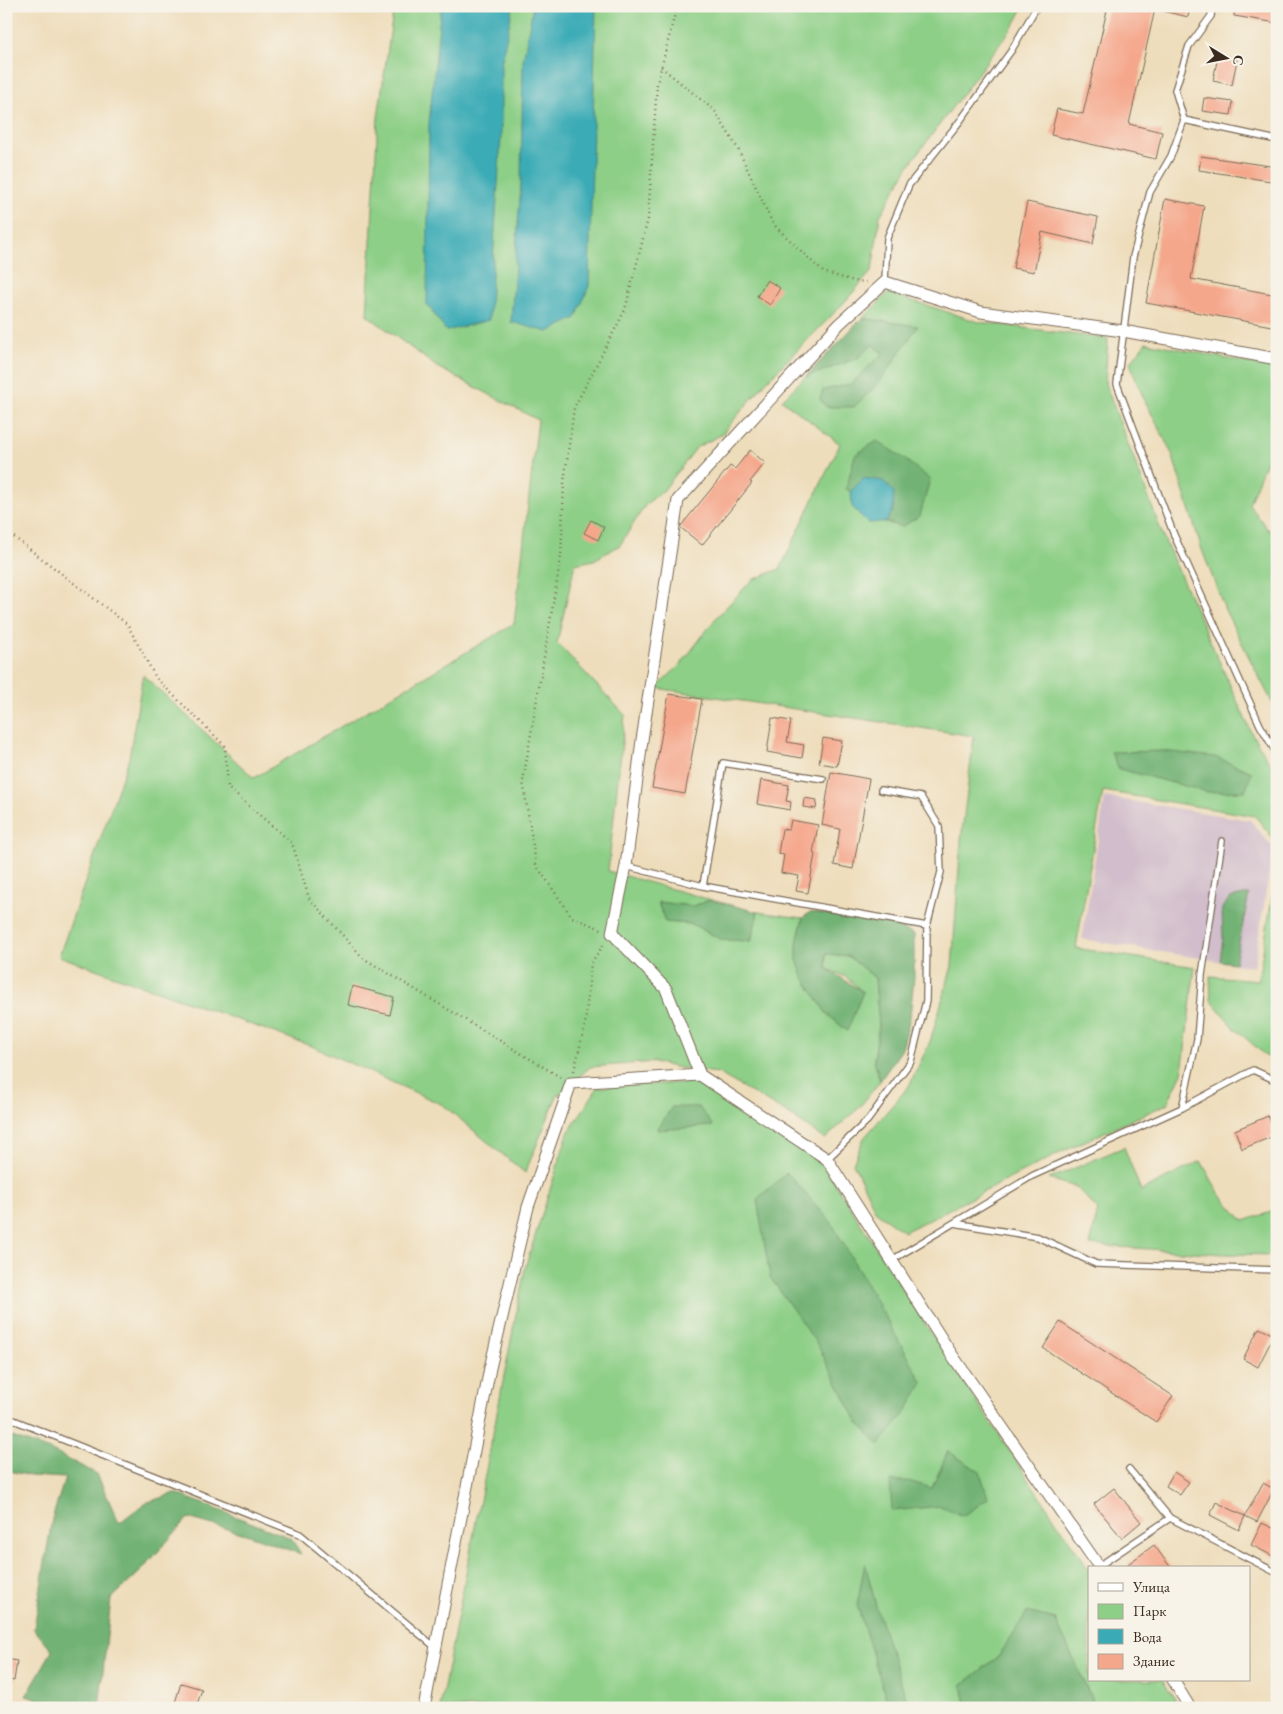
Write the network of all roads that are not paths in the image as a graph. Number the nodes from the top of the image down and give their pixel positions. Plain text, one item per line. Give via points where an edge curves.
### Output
1 (1037, 6) edge
2 (1212, 6) edge
3 (1184, 120) junction
4 (1277, 140) edge
5 (885, 282) junction
6 (1123, 331) junction
7 (1277, 360) edge
8 (1277, 754) edge
9 (823, 780) dead end
10 (881, 790) dead end
11 (1222, 841) dead end
12 (626, 866) junction
13 (703, 886) junction
14 (927, 926) junction
15 (700, 1075) junction
16 (1277, 1083) edge
17 (1182, 1108) junction
18 (827, 1159) junction
19 (954, 1223) junction
20 (892, 1260) junction
21 (1277, 1270) edge
22 (6, 1417) edge
23 (1129, 1468) dead end
24 (1170, 1518) junction
25 (1098, 1566) edge
26 (1100, 1566) edge
27 (1277, 1573) edge
28 (435, 1647) junction
29 (1174, 1682) edge
30 (424, 1708) edge
31 (1190, 1708) edge

1 - 5 lane via 1011,52 909,184 887,238
2 - 3 lane via 1211,16 1189,46 1175,90
3 - 4 lane
3 - 6 lane via 1171,156 1150,192 1133,257
5 - 6 street via 981,312
5 - 12 street via 839,324 678,500
6 - 7 street
6 - 8 lane via 1117,384 1174,535 1260,725
9 - 13 lane via 723,763
10 - 14 lane via 921,797 939,826 941,872
11 - 17 lane via 1202,975 1197,1039
12 - 13 lane
12 - 15 street via 612,933 666,989
13 - 14 lane
14 - 18 lane via 926,1001 911,1061 868,1120
15 - 18 street
15 - 28 street via 571,1084 528,1207 490,1368
16 - 17 lane via 1252,1070
17 - 19 lane via 1032,1176
18 - 20 street
19 - 20 lane
19 - 21 lane via 1038,1237 1096,1264
20 - 25 street via 950,1352
22 - 28 lane via 300,1534
23 - 24 lane
24 - 26 lane
24 - 27 lane
28 - 30 street
29 - 31 street

